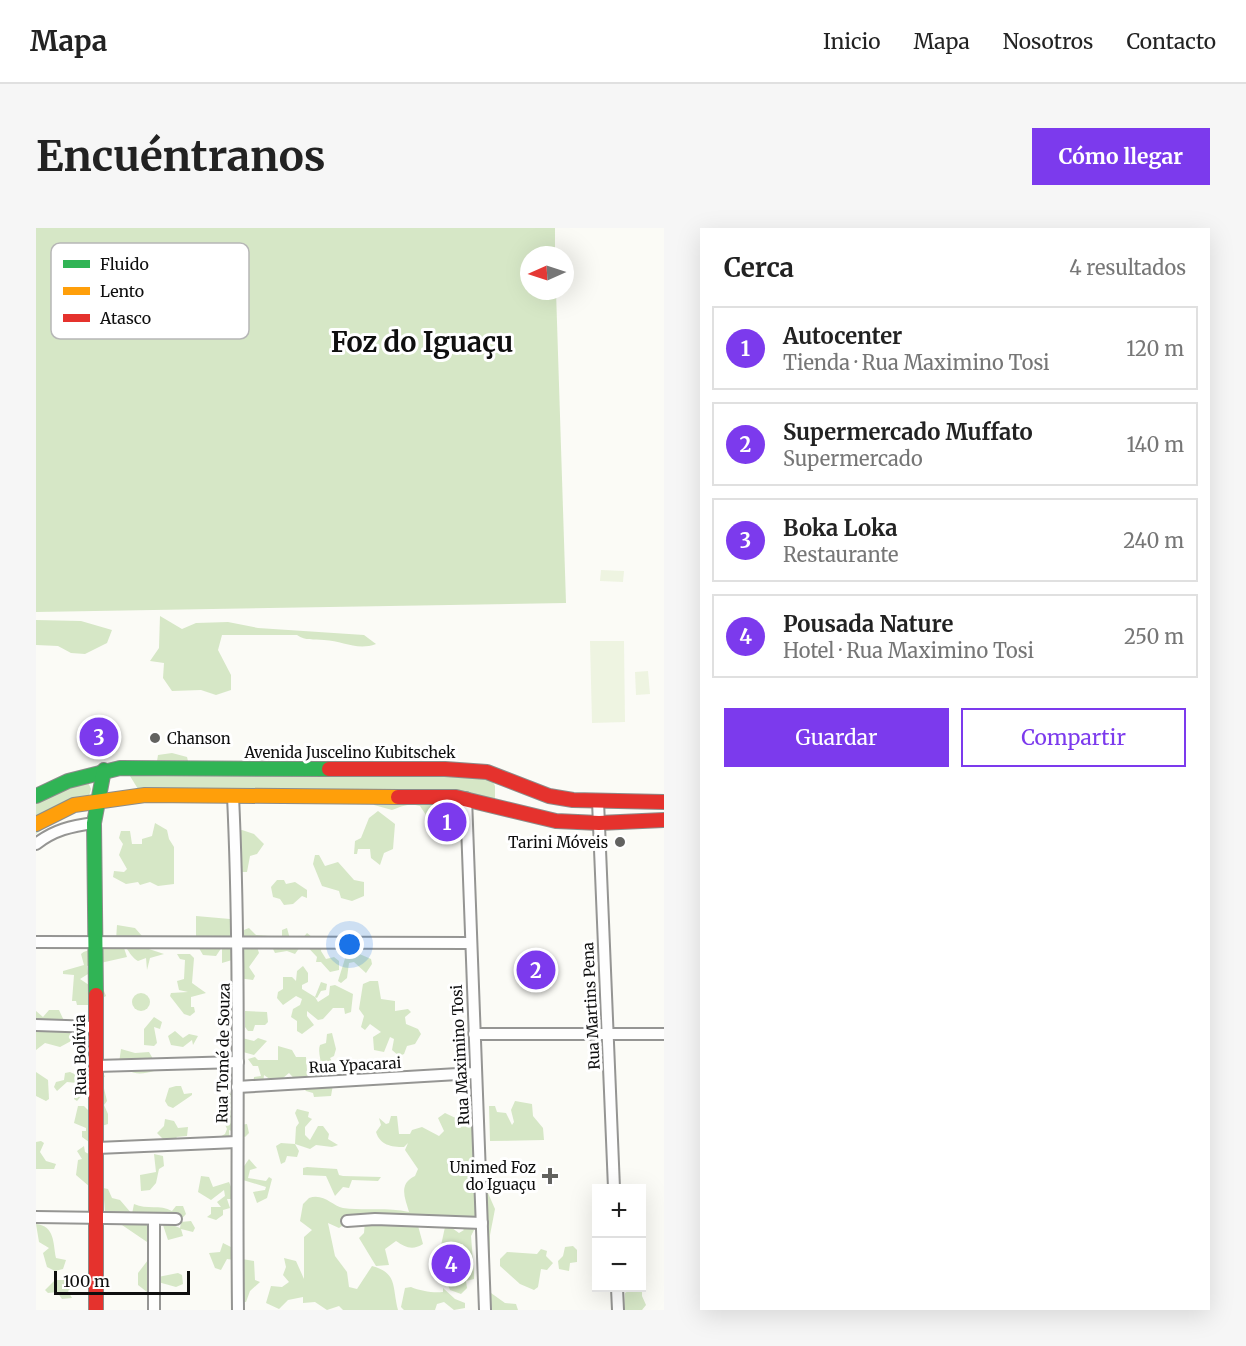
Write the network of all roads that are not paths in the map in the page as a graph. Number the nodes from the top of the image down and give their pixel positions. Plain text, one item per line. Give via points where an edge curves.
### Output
1 (358, 769) junction
2 (104, 770) junction
3 (36, 796) edge
4 (233, 796) junction
5 (354, 796) junction
6 (466, 798) junction
7 (97, 800) junction
8 (598, 801) junction
9 (664, 802) edge
10 (664, 820) edge
11 (94, 823) junction
12 (598, 823) junction
13 (36, 824) edge
14 (36, 844) edge
15 (36, 942) edge
16 (471, 943) junction
17 (95, 944) junction
18 (239, 944) junction
19 (36, 1025) edge
20 (95, 1027) junction
21 (474, 1034) junction
22 (608, 1034) junction
23 (664, 1034) edge
24 (238, 1062) junction
25 (96, 1066) junction
26 (475, 1073) junction
27 (237, 1087) junction
28 (237, 1142) junction
29 (98, 1148) junction
30 (614, 1184) edge
31 (36, 1217) edge
32 (154, 1218) junction
33 (98, 1219) junction
34 (176, 1219) dead end
35 (347, 1221) dead end
36 (482, 1223) junction
37 (617, 1292) edge
38 (96, 1310) edge
39 (154, 1310) edge
40 (238, 1310) edge
41 (485, 1310) edge
42 (618, 1310) edge

1 - 2 main road, Avenida Juscelino Kubitschek
1 - 5 main road
1 - 8 main road, Avenida Juscelino Kubitschek via 468,769 487,772 549,796
2 - 3 main road, Avenida Juscelino Kubitschek via 68,780
2 - 7 main road, Rua Bolívia
4 - 5 main road
4 - 7 main road via 145,795
4 - 18 street, Rua Tomé de Souza
5 - 6 main road
6 - 12 main road via 527,816
6 - 16 street, Rua Maximino Tosi
7 - 11 main road, Rua Bolívia
7 - 13 main road via 66,808
8 - 9 main road, Avenida Juscelino Kubitschek
8 - 12 street, Rua Martins Pena
10 - 12 main road
11 - 14 street via 66,827
11 - 17 main road, Rua Bolívia
12 - 22 street, Rua Martins Pena
15 - 17 street
16 - 18 street
16 - 21 street, Rua Maximino Tosi
17 - 18 street
17 - 20 main road, Rua Bolívia
18 - 24 street, Rua Tomé de Souza
19 - 20 street
20 - 25 main road, Rua Bolívia
21 - 22 street
21 - 26 street, Rua Maximino Tosi
22 - 23 street
22 - 30 street, Rua Martins Pena
24 - 25 street
24 - 27 street, Rua Tomé de Souza
25 - 29 main road, Rua Bolívia
26 - 27 street, Rua Ypacarai
26 - 36 street, Rua Maximino Tosi
27 - 28 street, Rua Tomé de Souza
28 - 29 street
28 - 40 street, Rua Tomé de Souza
29 - 33 main road, Rua Bolívia
31 - 33 street
32 - 33 street
32 - 34 street
32 - 39 street
33 - 38 main road, Rua Bolívia
35 - 36 street
36 - 41 street, Rua Maximino Tosi
37 - 42 street

